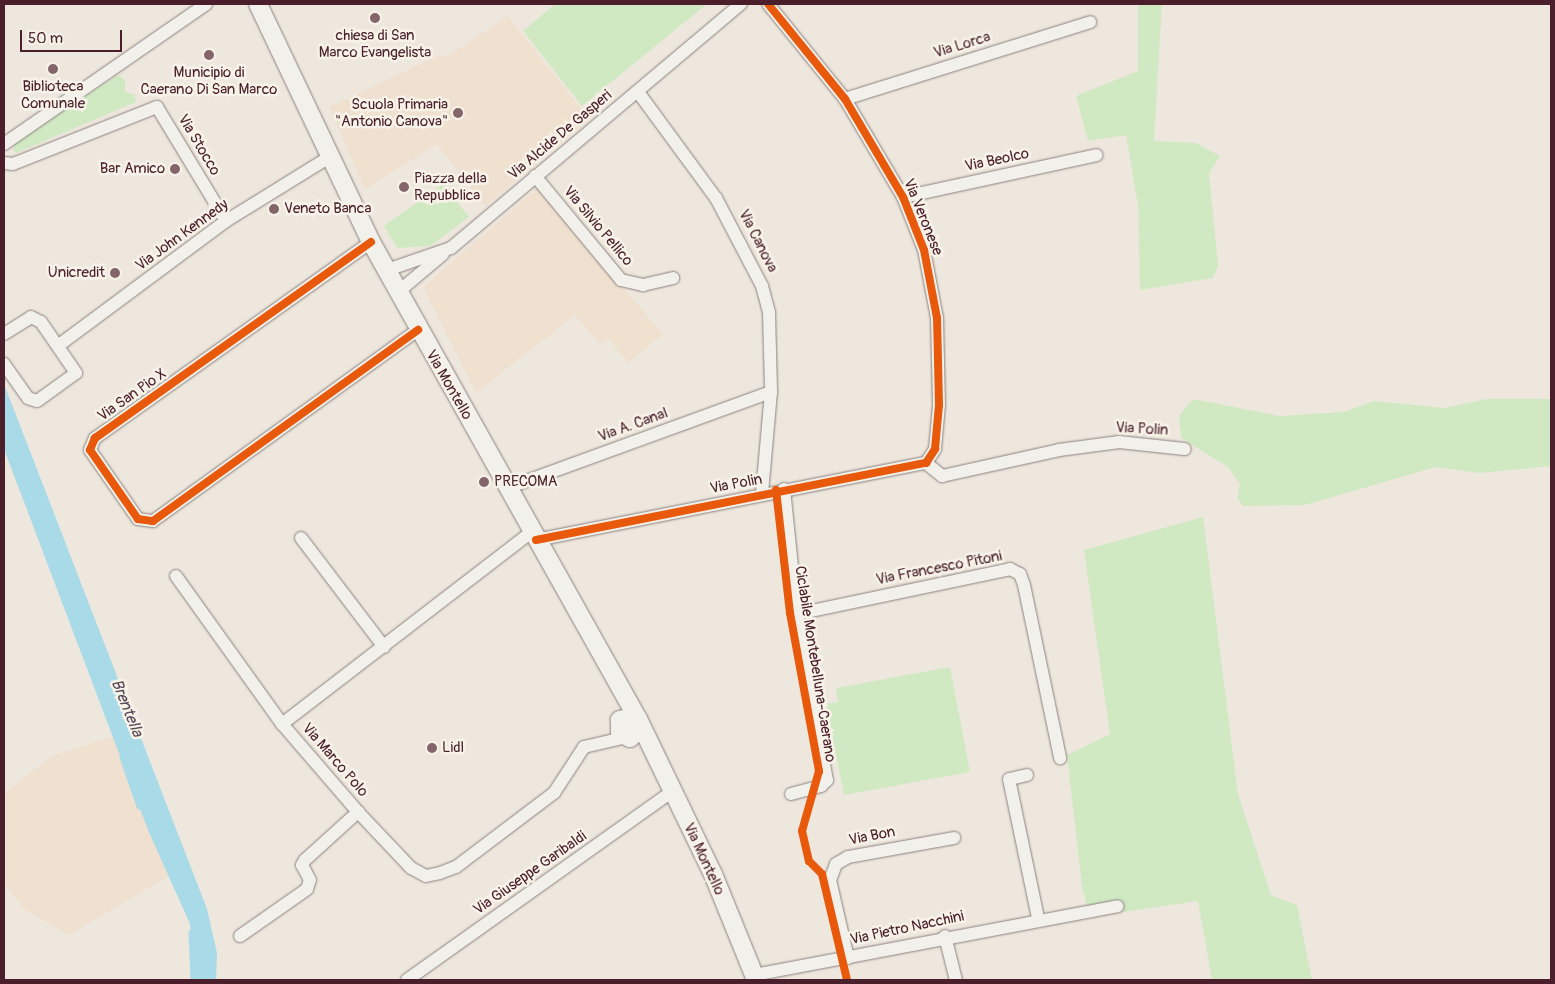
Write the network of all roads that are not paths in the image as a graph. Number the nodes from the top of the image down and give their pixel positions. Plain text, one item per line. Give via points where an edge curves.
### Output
1 (206, 4) edge
2 (258, 4) edge
3 (741, 4) edge
4 (768, 4) edge
5 (1090, 22) dead end
6 (638, 92) junction
7 (845, 98) junction
8 (4, 144) edge
9 (1097, 155) dead end
10 (328, 158) junction
11 (4, 163) edge
12 (535, 176) junction
13 (903, 197) junction
14 (226, 222) junction
15 (371, 242) junction
16 (451, 248) junction
17 (387, 270) junction
18 (673, 278) dead end
19 (398, 292) junction
20 (418, 330) junction
21 (4, 334) edge
22 (59, 346) junction
23 (4, 364) edge
24 (771, 392) junction
25 (1185, 449) dead end
26 (926, 463) junction
27 (507, 488) junction
28 (784, 489) junction
29 (762, 492) junction
30 (533, 536) junction
31 (301, 538) dead end
32 (176, 576) dead end
33 (797, 614) junction
34 (384, 647) junction
35 (282, 724) junction
36 (630, 726) junction
37 (1060, 758) dead end
38 (1027, 775) dead end
39 (672, 792) junction
40 (791, 794) dead end
41 (358, 812) junction
42 (954, 838) dead end
43 (1118, 906) dead end
44 (1038, 918) junction
45 (240, 936) dead end
46 (945, 936) junction
47 (848, 958) junction
48 (755, 978) edge
49 (407, 980) edge
50 (956, 980) edge

1 - 8 street
2 - 10 main road, Via Montello
3 - 6 street, Via Alcide De Gasperi
4 - 7 street, Via Veronese
5 - 7 street, Via Lorca
6 - 12 street, Via Alcide De Gasperi
6 - 24 street, Via Canova via 716,198 750,254 768,313
7 - 13 street, Via Veronese
9 - 13 street, Via Beolco
10 - 14 street, Via John Kennedy
10 - 15 main road, Via Montello
11 - 14 street, Via Stocco via 13,164 157,107
12 - 16 street, Via Alcide De Gasperi
12 - 18 street, Via Silvio Pellico via 621,280 643,285
13 - 26 street, Via Veronese via 933,284 939,405 935,449
14 - 22 street, Via John Kennedy
15 - 17 main road, Via Montello
15 - 20 street, Via San Pio X via 95,438 90,450 138,519 153,520
16 - 17 street, Via Alcide De Gasperi
16 - 19 street
17 - 19 main road, Via Montello
19 - 20 main road, Via Montello
20 - 27 main road, Via Montello
21 - 22 street via 31,317
22 - 23 street via 76,373 37,401 28,398
24 - 27 street, Via A. Canal
24 - 29 street, Via Canova
25 - 26 street, Via Polin via 1119,442 1059,450 942,476
26 - 28 street, Via Polin
27 - 30 main road, Via Montello
28 - 29 street, Via Polin
28 - 33 street
29 - 30 street, Via Polin
30 - 34 street, Via Marco Polo
30 - 36 main road, Via Montello
31 - 34 street
32 - 35 street, Via Marco Polo
33 - 37 street, Via Francesco Pitoni via 1010,569 1020,574
33 - 40 street via 827,780 821,786
34 - 35 street, Via Marco Polo
35 - 41 street, Via Marco Polo
36 - 39 main road, Via Montello
36 - 41 street via 584,747 554,793 456,867 440,873 426,876 411,868
38 - 44 street via 1008,779
39 - 48 main road, Via Montello
39 - 49 street, Via Giuseppe Garibaldi
41 - 45 street, Via Marco Polo via 305,860 302,865 310,880 307,889
42 - 47 street, Via Bon via 848,857 836,864 830,880
43 - 44 street, Via Pietro Nacchini
44 - 46 street, Via Pietro Nacchini
46 - 47 street, Via Pietro Nacchini
46 - 50 street
47 - 48 street, Via Pietro Nacchini

